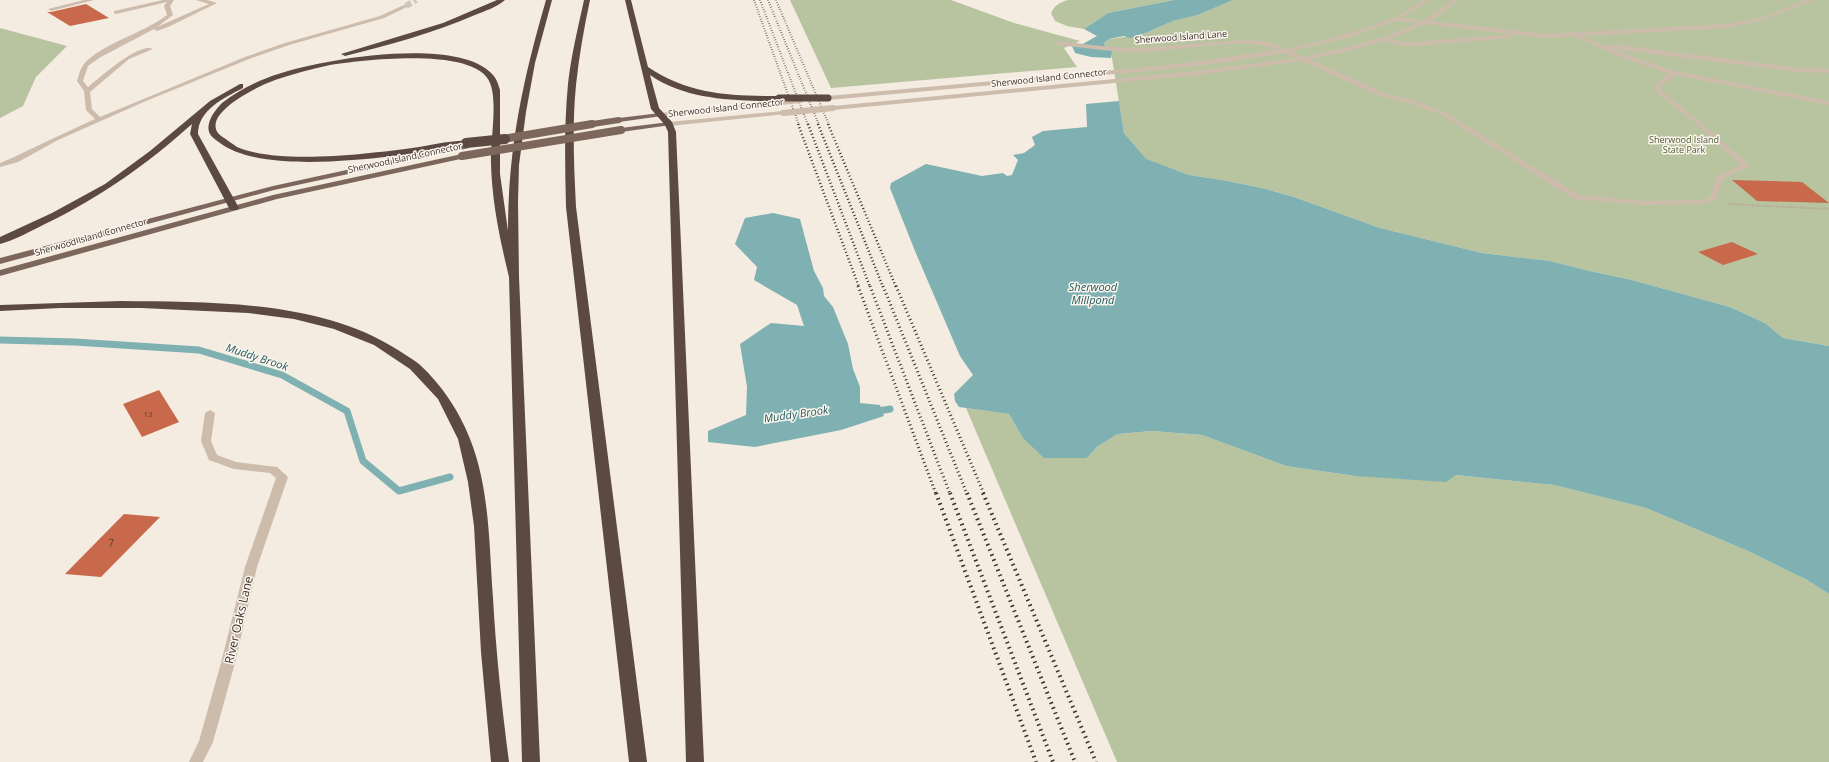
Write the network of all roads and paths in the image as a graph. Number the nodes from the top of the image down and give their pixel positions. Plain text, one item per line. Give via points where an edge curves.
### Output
1 (91, 0) edge
2 (170, 0) edge
3 (199, 0) edge
4 (502, 0) edge
5 (549, 0) edge
6 (587, 0) edge
7 (628, 0) edge
8 (1427, 0) edge
9 (1456, 0) edge
10 (1811, 0) edge
11 (406, 6) tunnel mouth
12 (51, 9) dead end
13 (116, 12) dead end
14 (1395, 19) junction
15 (1425, 22) junction
16 (149, 31) junction
17 (1529, 34) junction
18 (1575, 34) junction
19 (1384, 39) junction
20 (1058, 43) dead end
21 (1601, 47) junction
22 (150, 49) dead end
23 (1286, 51) junction
24 (1302, 58) junction
25 (646, 68) junction
26 (1829, 72) edge
27 (1674, 73) junction
28 (87, 91) junction
29 (828, 98) joint
30 (780, 100) junction
31 (1829, 103) edge
32 (203, 110) junction
33 (664, 119) junction
34 (100, 120) junction
35 (56, 139) junction
36 (505, 139) joint
37 (466, 145) junction
38 (0, 158) edge
39 (0, 165) edge
40 (229, 199) junction
41 (1703, 202) junction
42 (234, 208) junction
43 (1829, 209) edge
44 (0, 241) edge
45 (0, 260) edge
46 (0, 273) edge
47 (514, 277) junction
48 (0, 308) edge
49 (210, 413) dead end
50 (196, 762) edge
51 (500, 762) edge
52 (531, 762) edge
53 (638, 762) edge
54 (695, 762) edge

1 - 12 street
2 - 13 street
2 - 16 street via 167,6 170,15
3 - 16 street via 214,3 166,26
4 - 32 highway via 466,17 421,33 262,77 230,91
5 - 47 highway via 531,65 518,128 513,209
6 - 53 highway via 576,58 571,104 571,207
7 - 25 highway
8 - 14 street, Sherwood Island Connector
9 - 15 street, Sherwood Island Connector
10 - 18 street via 1761,19 1727,26
11 - 34 street via 382,17 247,58
14 - 15 street
14 - 23 street, Sherwood Island Connector via 1342,38
15 - 17 street
15 - 19 street, Sherwood Island Connector
16 - 28 street via 114,46 86,65 80,81
17 - 18 street
17 - 19 street via 1416,44 1402,44
18 - 21 street
19 - 24 street, Sherwood Island Connector via 1347,50
20 - 23 street, Sherwood Island Lane via 1142,50 1254,42 1270,44
21 - 26 street via 1620,47
21 - 27 street
22 - 28 street via 127,58
23 - 24 street, Sherwood Island Lane
23 - 29 street, Sherwood Island Connector via 1178,66
24 - 33 street, Sherwood Island Connector, bridge via 1187,74 783,113
24 - 41 street, Sherwood Island Lane via 1382,95 1414,102 1444,114 1577,197 1645,203
25 - 30 highway via 668,84 694,93 726,98
25 - 33 highway via 655,108
27 - 31 street
27 - 41 street via 1658,85 1660,93 1746,166 1720,178 1713,198
28 - 34 street via 89,110
29 - 30 highway, bridge
30 - 33 street, Sherwood Island Connector
32 - 40 highway via 194,128 194,134
32 - 44 highway via 155,153 109,186 65,211
33 - 36 main road, Sherwood Island Connector, bridge via 619,120
33 - 42 main road, Sherwood Island Connector, bridge via 621,130 462,156
33 - 54 highway via 672,132 676,210
34 - 35 street
35 - 38 street
35 - 39 street
36 - 37 highway, bridge
37 - 40 main road, Sherwood Island Connector
37 - 47 highway via 356,157 276,158 233,148 216,137 212,131 212,124 225,105 246,91 287,74 320,65 370,57 407,55 456,60 479,67 492,78 496,91 495,188
40 - 42 highway
40 - 45 main road, Sherwood Island Connector
41 - 43 path
42 - 46 main road, Sherwood Island Connector
47 - 52 highway
48 - 51 highway via 142,304 219,306 282,313 353,331 377,342 416,368 431,383 451,412 464,438 470,460 479,510 489,665
49 - 50 street, River Oaks Lane via 206,441 213,457 234,465 273,470 282,477 251,568 206,742

